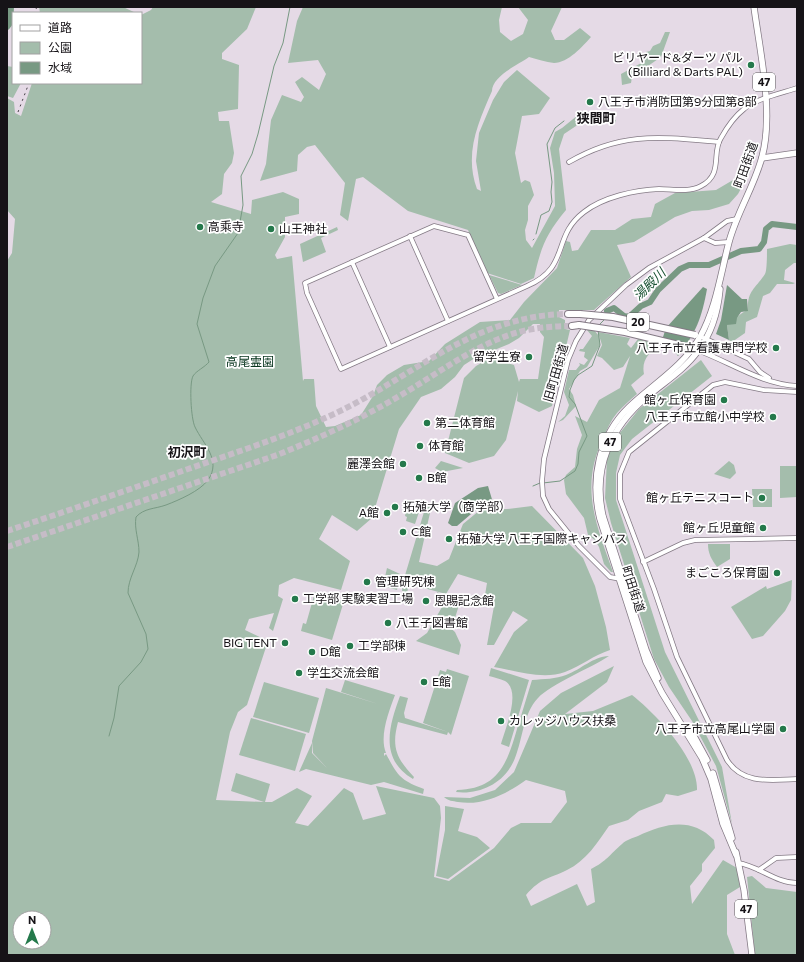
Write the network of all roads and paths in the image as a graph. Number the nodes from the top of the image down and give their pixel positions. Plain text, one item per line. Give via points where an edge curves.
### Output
1 (754, 7) edge
2 (797, 88) edge
3 (765, 99) junction
4 (719, 142) junction
5 (797, 153) edge
6 (762, 158) junction
7 (569, 162) dead end
8 (737, 219) junction
9 (410, 236) junction
10 (704, 238) junction
11 (729, 242) junction
12 (352, 262) junction
13 (497, 299) junction
14 (568, 314) tunnel mouth
15 (448, 321) junction
16 (575, 325) tunnel mouth
17 (700, 337) junction
18 (390, 347) junction
19 (693, 348) junction
20 (773, 382) junction
21 (797, 386) edge
22 (797, 392) edge
23 (797, 538) edge
24 (643, 562) junction
25 (621, 579) junction
26 (797, 780) edge
27 (797, 857) edge
28 (738, 863) junction
29 (759, 870) junction
30 (797, 883) edge
31 (752, 955) edge

1 - 3 main road, 町田街道 / 47
2 - 3 street
3 - 4 street via 744,109
3 - 6 main road, 町田街道 / 47 via 767,130
4 - 7 street via 661,137 635,138 599,148
4 - 13 street via 715,170 703,185 689,190 630,193 588,208 569,227 557,260 547,275
5 - 6 main road
6 - 8 main road, 町田街道 / 47
8 - 10 street, 旧町田街道 via 727,221
8 - 11 main road, 町田街道 / 47
9 - 12 street
9 - 13 street via 434,226 467,234
9 - 15 street
10 - 11 street via 715,243
10 - 25 street, 旧町田街道 via 655,264 630,282 597,312 576,341 567,364 544,459 542,488 548,507 574,541 608,575
11 - 17 main road, 町田街道 / 47 via 708,318
12 - 18 street
12 - 18 street via 305,283 313,308 341,369
13 - 15 street
14 - 17 highway, 20, bridge via 613,317
15 - 18 street
16 - 19 highway, 20, bridge via 624,332
17 - 19 main road, 町田街道 / 47
17 - 20 street via 749,359
19 - 20 street
19 - 25 main road, 町田街道 / 47 via 677,366 624,412 602,451 596,474 597,504
20 - 21 street
22 - 24 street via 717,383 630,452 620,474 619,494
23 - 24 street via 695,540
24 - 26 street via 676,657 728,762 739,773 752,779
25 - 28 main road, 町田街道 / 47 via 644,658 688,730 704,762 717,793 723,824
27 - 29 street via 776,858
28 - 29 street
28 - 31 main road, 町田街道 / 47
29 - 30 street

